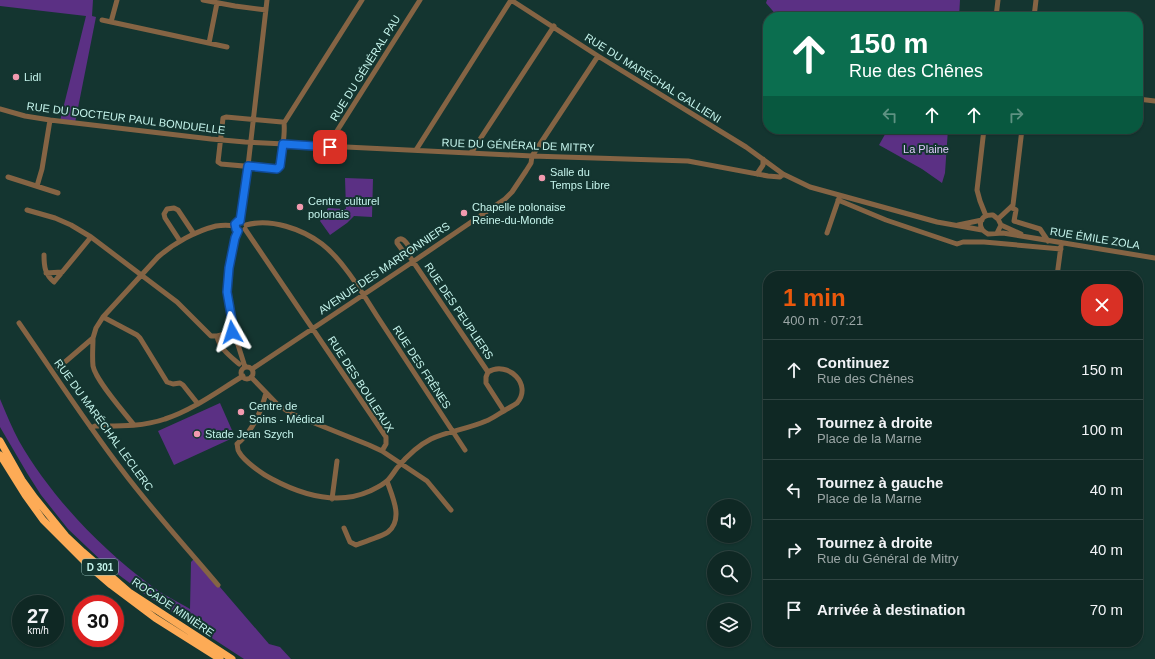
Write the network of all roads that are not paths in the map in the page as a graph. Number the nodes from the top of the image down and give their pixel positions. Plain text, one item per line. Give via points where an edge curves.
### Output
1 (117, 0) edge
2 (203, 0) edge
3 (267, 0) edge
4 (362, 0) edge
5 (420, 0) edge
6 (511, 0) edge
7 (998, 0) edge
8 (1036, 0) edge
9 (217, 3) junction
10 (266, 10) junction
11 (997, 12) edge
12 (1035, 12) edge
13 (102, 20) dead end
14 (112, 22) junction
15 (554, 26) junction
16 (209, 43) junction
17 (227, 46) dead end
18 (598, 56) junction
19 (1143, 100) edge
20 (1155, 101) edge
21 (0, 109) edge
22 (253, 119) junction
23 (50, 120) junction
24 (284, 123) junction
25 (983, 134) edge
26 (1021, 134) edge
27 (220, 140) junction
28 (250, 142) junction
29 (283, 144) junction
30 (330, 147) junction
31 (416, 150) junction
32 (471, 153) junction
33 (532, 156) junction
34 (763, 159) junction
35 (248, 166) junction
36 (757, 174) junction
37 (783, 174) junction
38 (8, 177) dead end
39 (37, 186) junction
40 (58, 193) dead end
41 (839, 198) junction
42 (1011, 207) junction
43 (27, 210) dead end
44 (984, 218) junction
45 (998, 218) junction
46 (240, 221) junction
47 (954, 225) junction
48 (1001, 225) junction
49 (245, 227) junction
50 (236, 228) junction
51 (982, 230) junction
52 (194, 234) junction
53 (827, 234) dead end
54 (995, 234) junction
55 (91, 237) junction
56 (1031, 238) junction
57 (180, 241) junction
58 (1048, 241) junction
59 (991, 243) junction
60 (1062, 243) junction
61 (1061, 249) junction
62 (408, 254) dead end
63 (44, 255) dead end
64 (1155, 258) edge
65 (414, 261) junction
66 (1057, 271) edge
67 (62, 272) junction
68 (46, 273) junction
69 (142, 275) junction
70 (363, 295) junction
71 (104, 317) junction
72 (19, 323) dead end
73 (313, 329) junction
74 (234, 332) junction
75 (217, 336) junction
76 (93, 338) junction
77 (239, 364) dead end
78 (245, 367) junction
79 (58, 368) dead end
80 (252, 369) junction
81 (488, 372) junction
82 (242, 376) junction
83 (251, 377) junction
84 (266, 393) junction
85 (198, 404) junction
86 (504, 411) junction
87 (134, 425) junction
88 (92, 428) junction
89 (453, 431) junction
90 (0, 441) edge
91 (465, 450) dead end
92 (382, 452) junction
93 (0, 456) edge
94 (337, 461) dead end
95 (401, 464) junction
96 (387, 481) junction
97 (332, 498) junction
98 (451, 510) dead end
99 (344, 528) dead end
100 (218, 585) dead end
101 (220, 659) edge
102 (232, 659) edge

1 - 14 street
2 - 9 street
3 - 10 street
4 - 24 street
5 - 30 street, RUE DU GÉNÉRAL PAU via 330,142
6 - 15 street, RUE DU MARÉCHAL GALLIENI
6 - 31 street
7 - 11 street
8 - 12 street
9 - 10 street
9 - 16 street
10 - 22 street
13 - 14 street
14 - 16 street
15 - 18 street, RUE DU MARÉCHAL GALLIENI
15 - 32 street
16 - 17 street
18 - 33 street, AVENUE DES MARRONNIERS
18 - 34 street, RUE DU MARÉCHAL GALLIENI
19 - 20 street
21 - 23 street, RUE DU DOCTEUR PAUL BONDUELLE
22 - 24 street
22 - 27 street via 223,118
22 - 28 street
23 - 27 street, RUE DU DOCTEUR PAUL BONDUELLE
23 - 39 street
24 - 29 street
25 - 44 street via 977,190
26 - 42 street
27 - 28 street, RUE DU DOCTEUR PAUL BONDUELLE
27 - 35 street via 218,162
28 - 29 street, RUE DU GÉNÉRAL DE MITRY
28 - 35 street
29 - 30 street, RUE DU GÉNÉRAL DE MITRY
29 - 35 street via 280,166 277,169
30 - 31 street, RUE DU GÉNÉRAL DE MITRY
31 - 32 street, RUE DU GÉNÉRAL DE MITRY
32 - 33 street, RUE DU GÉNÉRAL DE MITRY
33 - 36 street, RUE DU GÉNÉRAL DE MITRY via 688,161
33 - 65 street, AVENUE DES MARRONNIERS via 526,171 505,199
34 - 36 street via 764,165
34 - 37 street, RUE DU MARÉCHAL GALLIENI
35 - 46 street
36 - 37 street, RUE DU GÉNÉRAL DE MITRY via 780,177
37 - 41 street, RUE DU MARÉCHAL GALLIENI
38 - 39 street
39 - 40 street
41 - 47 street
41 - 53 street
41 - 59 street via 886,220 954,243
42 - 45 street
42 - 58 street via 1016,210 1014,221 1040,229
43 - 55 street via 55,218
44 - 45 street via 993,215
44 - 47 street
44 - 51 street via 980,224
45 - 48 street
46 - 49 street via 244,222
46 - 50 street via 237,222
47 - 51 street
48 - 54 street
48 - 56 street
49 - 50 street via 242,231
49 - 70 street, RUE DES FRÊNES via 263,222 304,233 330,250
49 - 73 street, RUE DES BOULEAUX
50 - 52 street via 217,226
50 - 74 street via 227,292
51 - 54 street via 988,234
52 - 57 street
52 - 57 street via 178,210 167,209 165,218
54 - 56 street
54 - 59 street
55 - 67 street
55 - 69 street
56 - 58 street, RUE ÉMILE ZOLA
57 - 69 street via 158,256
58 - 60 street, RUE ÉMILE ZOLA
59 - 61 street
60 - 61 street
60 - 64 street, RUE ÉMILE ZOLA
61 - 66 street
62 - 65 street, RUE DES PEUPLIERS
63 - 68 street
65 - 70 street, AVENUE DES MARRONNIERS
65 - 81 street, RUE DES PEUPLIERS
67 - 68 street
67 - 68 street via 54,282
69 - 71 street
69 - 75 street via 176,302 211,336
70 - 73 street, AVENUE DES MARRONNIERS
70 - 89 street, RUE DES FRÊNES
71 - 76 street
71 - 85 street via 137,335 167,382 183,385
72 - 88 street, RUE DU MARÉCHAL LECLERC
73 - 80 street, AVENUE DES MARRONNIERS
73 - 92 street, RUE DES BOULEAUX via 386,437
74 - 75 street
74 - 78 street
75 - 77 street via 219,344
76 - 79 street
76 - 87 street via 92,355 99,378
78 - 80 street
78 - 82 street via 241,371
80 - 83 street
81 - 86 street via 486,383
81 - 86 street via 499,368 507,369 515,374 522,385 519,399
82 - 83 street via 246,379
82 - 85 street
83 - 84 street
84 - 92 street via 292,414
84 - 97 street via 251,429 237,444 238,452 265,475 282,484 317,496
85 - 87 street via 165,419
86 - 89 street via 485,422
87 - 88 street
88 - 100 street, RUE DU MARÉCHAL LECLERC via 138,491
89 - 91 street, RUE DES FRÊNES
89 - 95 street via 421,444
90 - 102 highway, ROCADE MINIÈRE / D 301 via 35,498 66,536 83,552 129,592
92 - 95 street
93 - 101 highway, ROCADE MINIÈRE / D 301 via 43,520 89,566 155,618
94 - 97 street
95 - 96 street
95 - 98 street via 427,481
96 - 97 street via 362,495
96 - 99 street via 396,513 395,524 388,532 356,545 350,542

